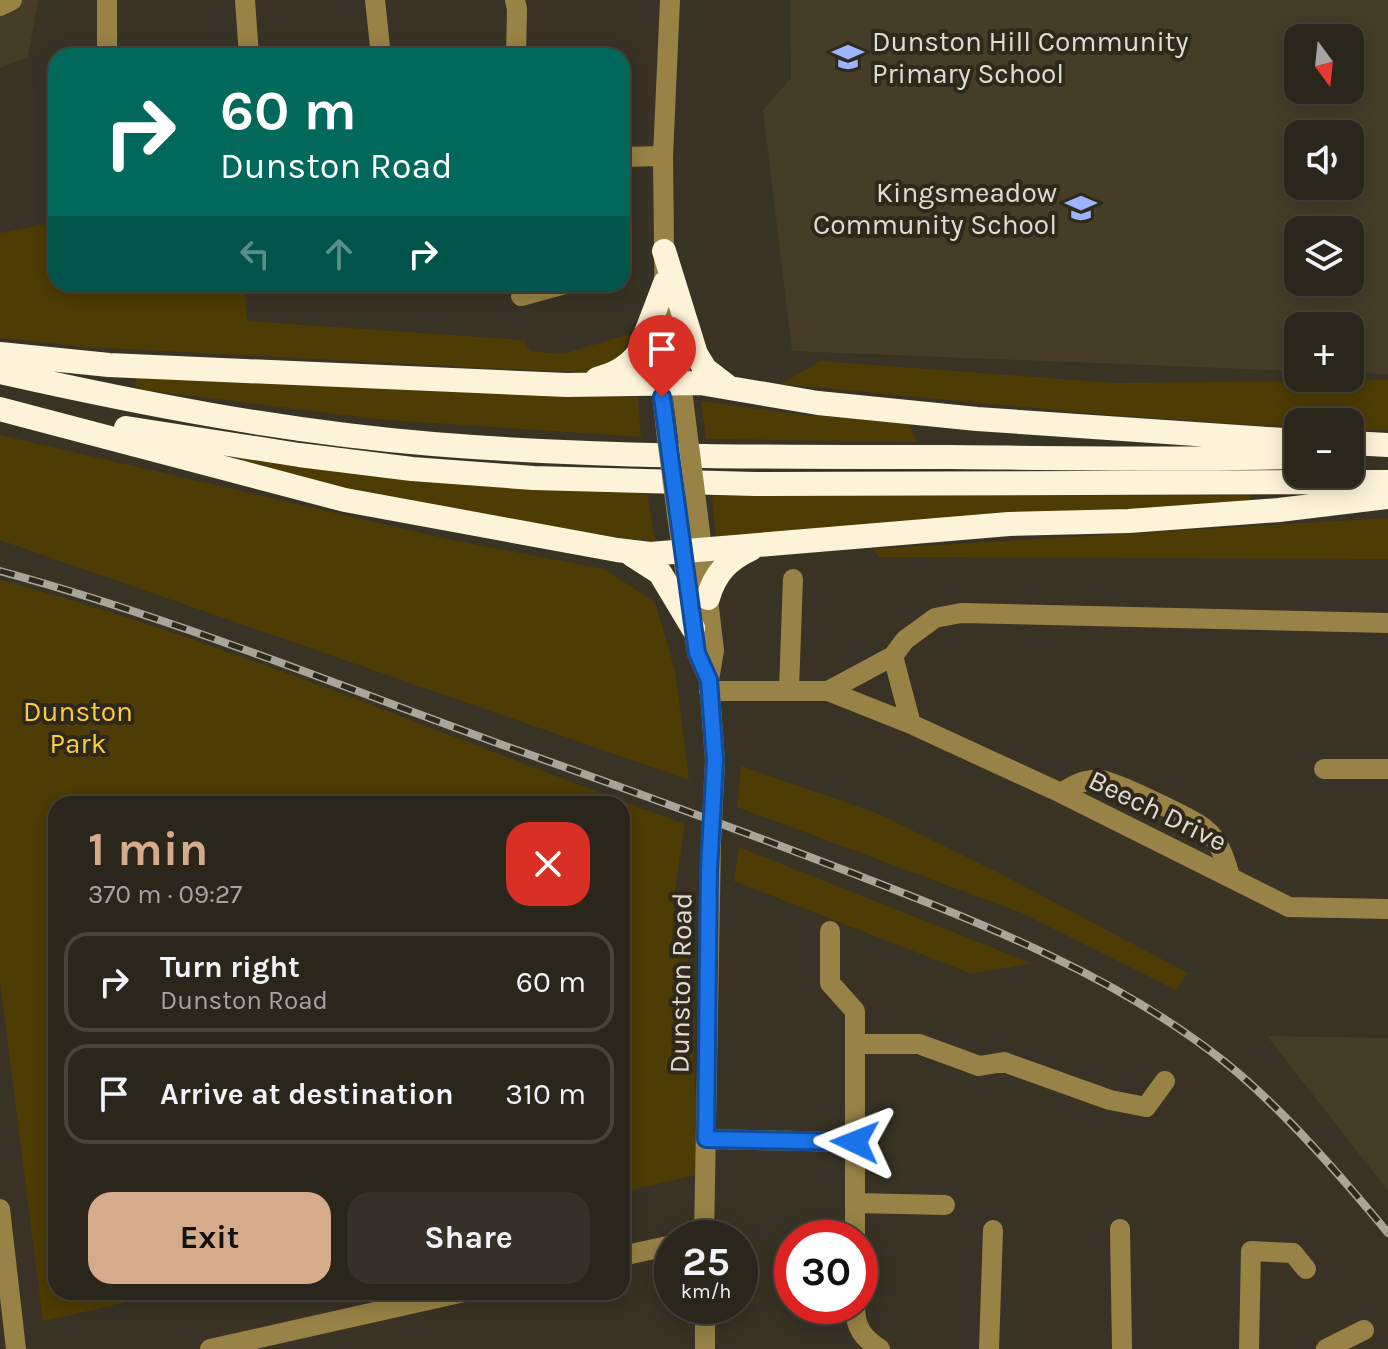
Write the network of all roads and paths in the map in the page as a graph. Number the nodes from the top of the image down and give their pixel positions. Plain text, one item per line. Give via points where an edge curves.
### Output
1 (12, 0) edge
2 (107, 0) edge
3 (245, 0) edge
4 (375, 0) edge
5 (515, 0) edge
6 (670, 0) edge
7 (0, 6) edge
8 (107, 48) edge
9 (248, 48) edge
10 (380, 48) edge
11 (516, 48) edge
12 (663, 156) junction
13 (630, 157) edge
14 (664, 251) junction
15 (665, 283) junction
16 (536, 292) edge
17 (521, 296) dead end
18 (0, 354) edge
19 (0, 372) edge
20 (671, 383) junction
21 (567, 385) junction
22 (732, 389) junction
23 (0, 406) edge
24 (676, 430) junction
25 (1284, 440) edge
26 (1364, 444) edge
27 (1388, 445) edge
28 (1388, 455) edge
29 (1364, 456) edge
30 (1284, 457) edge
31 (1388, 482) edge
32 (1388, 497) edge
33 (761, 545) junction
34 (617, 550) junction
35 (692, 552) junction
36 (793, 579) dead end
37 (708, 598) junction
38 (1388, 623) edge
39 (693, 628) junction
40 (893, 656) junction
41 (709, 685) junction
42 (789, 689) junction
43 (828, 691) junction
44 (911, 724) junction
45 (1324, 769) dead end
46 (1388, 769) edge
47 (1061, 793) junction
48 (1230, 876) junction
49 (1388, 909) edge
50 (830, 931) dead end
51 (856, 1044) junction
52 (1165, 1081) dead end
53 (706, 1139) junction
54 (855, 1142) junction
55 (855, 1203) junction
56 (945, 1205) dead end
57 (0, 1210) edge
58 (704, 1220) edge
59 (855, 1220) edge
60 (1120, 1229) dead end
61 (993, 1230) dead end
62 (654, 1249) edge
63 (630, 1254) edge
64 (1306, 1269) dead end
65 (428, 1300) edge
66 (705, 1324) edge
67 (857, 1324) edge
68 (1364, 1330) dead end
69 (16, 1349) edge
70 (210, 1349) edge
71 (705, 1349) edge
72 (880, 1349) edge
73 (989, 1349) edge
74 (1122, 1349) edge
75 (1249, 1349) edge
76 (1326, 1349) edge

1 - 7 street
2 - 8 street
3 - 9 street
4 - 10 street
5 - 11 street
6 - 12 street
12 - 13 street
12 - 14 street
14 - 15 street
14 - 22 highway via 696,354 711,375
15 - 20 street via 665,334 679,366
15 - 21 highway via 632,362 606,376
16 - 17 street
18 - 21 highway via 109,365
19 - 30 highway via 111,397 303,429 533,451 759,457
20 - 21 highway
20 - 22 highway
20 - 24 street
22 - 25 highway via 977,419
23 - 31 highway via 299,455 533,478 755,484
23 - 34 highway via 345,500
24 - 35 street, Dunston Road, bridge via 677,515
24 - 35 street, bridge via 698,516
26 - 27 highway
28 - 29 highway
32 - 33 highway via 1249,512 1009,524
33 - 35 highway
33 - 37 highway via 724,565
34 - 35 highway
34 - 39 highway via 660,573
35 - 37 street, Dunston Road
35 - 39 street, Dunston Road
36 - 42 street
37 - 41 street, Dunston Road via 714,650
38 - 40 street via 961,613 935,618 919,628
39 - 41 street, Dunston Road
40 - 43 street
40 - 44 street
41 - 42 street, Beech Drive
41 - 53 street, Dunston Road, bridge via 715,760
42 - 43 street, Beech Drive
43 - 44 street, Beech Drive
44 - 47 street, Beech Drive
45 - 46 street
47 - 48 street, Beech Drive
47 - 48 street via 1076,783 1102,780 1157,803 1205,828 1224,854
48 - 49 street, Beech Drive via 1289,907
50 - 51 street via 830,983 855,1011
51 - 52 street via 919,1044 979,1066 1004,1062 1110,1100 1146,1107
51 - 54 street
53 - 54 street
53 - 58 street, Dunston Road
54 - 55 street
55 - 56 street
55 - 59 street
57 - 69 street
60 - 74 street
61 - 73 street
62 - 63 street
64 - 75 street via 1293,1253 1251,1251
65 - 70 street
66 - 71 street
67 - 72 street via 862,1338
68 - 76 street

